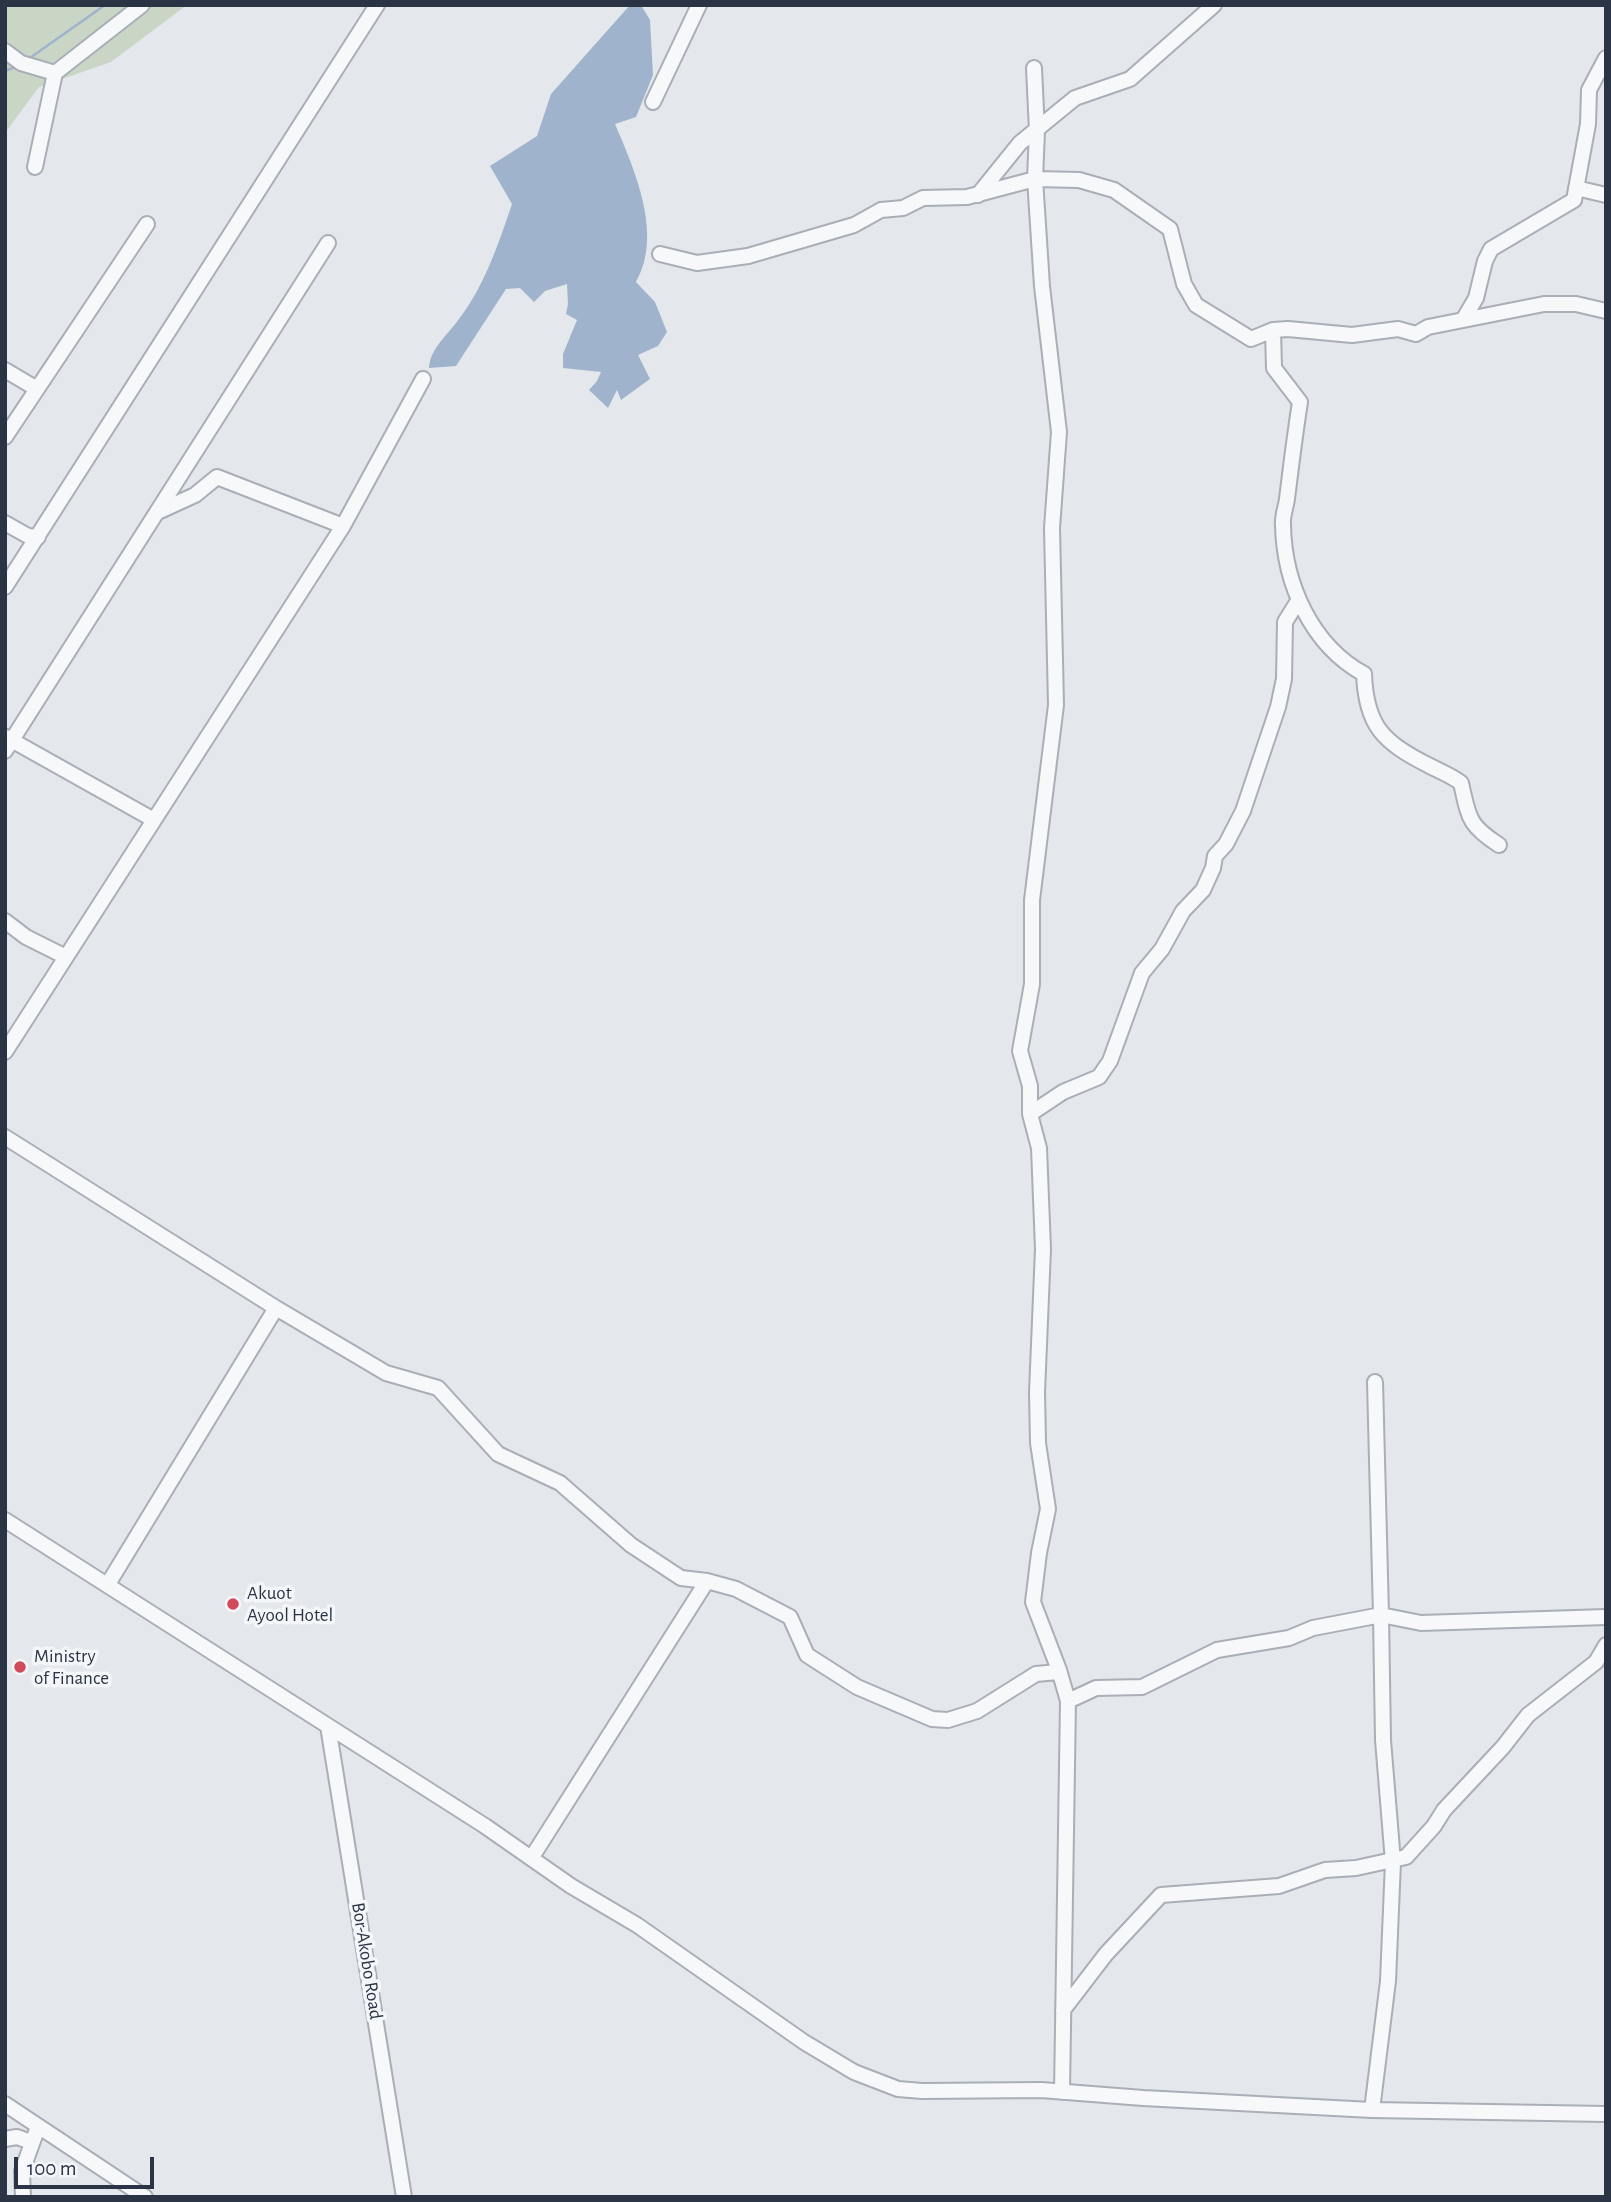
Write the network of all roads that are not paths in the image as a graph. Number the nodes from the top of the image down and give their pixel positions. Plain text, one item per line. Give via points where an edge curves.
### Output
1 (142, 5) edge
2 (377, 5) edge
3 (699, 5) edge
4 (1214, 5) edge
5 (5, 51) edge
6 (1606, 58) edge
7 (1034, 68) dead end
8 (55, 73) junction
9 (653, 102) dead end
10 (1037, 131) junction
11 (35, 167) dead end
12 (1035, 180) junction
13 (1576, 188) junction
14 (978, 195) junction
15 (1606, 195) edge
16 (147, 224) dead end
17 (328, 243) dead end
18 (660, 254) dead end
19 (1606, 311) edge
20 (1463, 320) junction
21 (1273, 330) junction
22 (5, 370) edge
23 (423, 379) dead end
24 (37, 389) junction
25 (5, 436) edge
26 (158, 511) junction
27 (5, 523) edge
28 (343, 527) junction
29 (38, 537) junction
30 (5, 587) edge
31 (1298, 601) junction
32 (7, 743) edge
33 (154, 820) junction
34 (1499, 845) dead end
35 (5, 921) edge
36 (66, 957) junction
37 (5, 1052) edge
38 (1030, 1114) junction
39 (5, 1137) edge
40 (276, 1308) junction
41 (1375, 1382) dead end
42 (5, 1520) edge
43 (707, 1581) junction
44 (107, 1584) junction
45 (1381, 1615) junction
46 (1606, 1617) edge
47 (1606, 1645) edge
48 (1058, 1672) junction
49 (1068, 1701) junction
50 (328, 1726) junction
51 (532, 1857) junction
52 (1393, 1862) junction
53 (1062, 2010) junction
54 (1062, 2092) junction
55 (5, 2104) edge
56 (1372, 2110) junction
57 (1606, 2114) edge
58 (38, 2127) junction
59 (5, 2139) edge
60 (31, 2142) junction
61 (23, 2197) edge
62 (145, 2197) edge
63 (404, 2197) edge

1 - 8 street
2 - 29 street
3 - 9 street
4 - 10 street via 1130,79 1075,98
5 - 8 street via 21,63
6 - 13 street via 1589,90
7 - 10 street
8 - 11 street
10 - 12 street
10 - 14 street via 1020,143
12 - 14 street
12 - 21 street via 1079,180 1114,190 1170,229 1184,285 1196,305 1251,339
12 - 38 street via 1059,432 1052,528 1056,705 1032,900 1032,984 1020,1051 1030,1086
13 - 15 street
13 - 20 street via 1574,200 1491,249 1476,298
14 - 18 street via 923,198 903,208 881,209 854,225 748,256 697,263
16 - 24 street
17 - 26 street
19 - 20 street via 1576,304 1544,304
20 - 21 street via 1416,334 1398,329 1352,335
21 - 31 street via 1274,368 1300,402 1282,523 1287,566
22 - 24 street
23 - 28 street
24 - 25 street
26 - 28 street via 195,495 217,477
26 - 32 street
27 - 29 street
28 - 33 street
29 - 30 street
31 - 34 street via 1330,648 1364,674 1372,719 1379,732 1461,783 1469,820
31 - 38 street via 1285,622 1284,679 1278,707 1243,811 1215,856 1203,890 1183,911 1142,973 1110,1061 1099,1077 1063,1092
32 - 33 street
33 - 36 street
35 - 36 street
36 - 37 street
38 - 48 street via 1039,1148 1043,1249 1038,1443 1048,1509 1034,1602
39 - 40 street
40 - 43 street via 386,1373 438,1388 498,1454 560,1483 631,1545 681,1578
40 - 44 street
41 - 45 street
42 - 44 street
43 - 48 street via 736,1589 790,1617 807,1655 856,1687 932,1719 948,1720 977,1711 1036,1674
43 - 51 street
44 - 50 street
45 - 46 street via 1421,1623
45 - 49 street via 1217,1650 1142,1687 1096,1688
45 - 52 street via 1383,1740
47 - 52 street via 1596,1662 1528,1715 1406,1857
48 - 49 street
49 - 53 street
50 - 51 street
50 - 63 street, Bor-Akobo Road
51 - 54 street via 854,2072 898,2089
52 - 53 street via 1325,1870 1279,1886 1161,1895
52 - 56 street via 1388,1981
53 - 54 street
54 - 56 street
55 - 58 street
56 - 57 street
58 - 60 street
58 - 62 street
59 - 60 street
60 - 61 street via 22,2171

